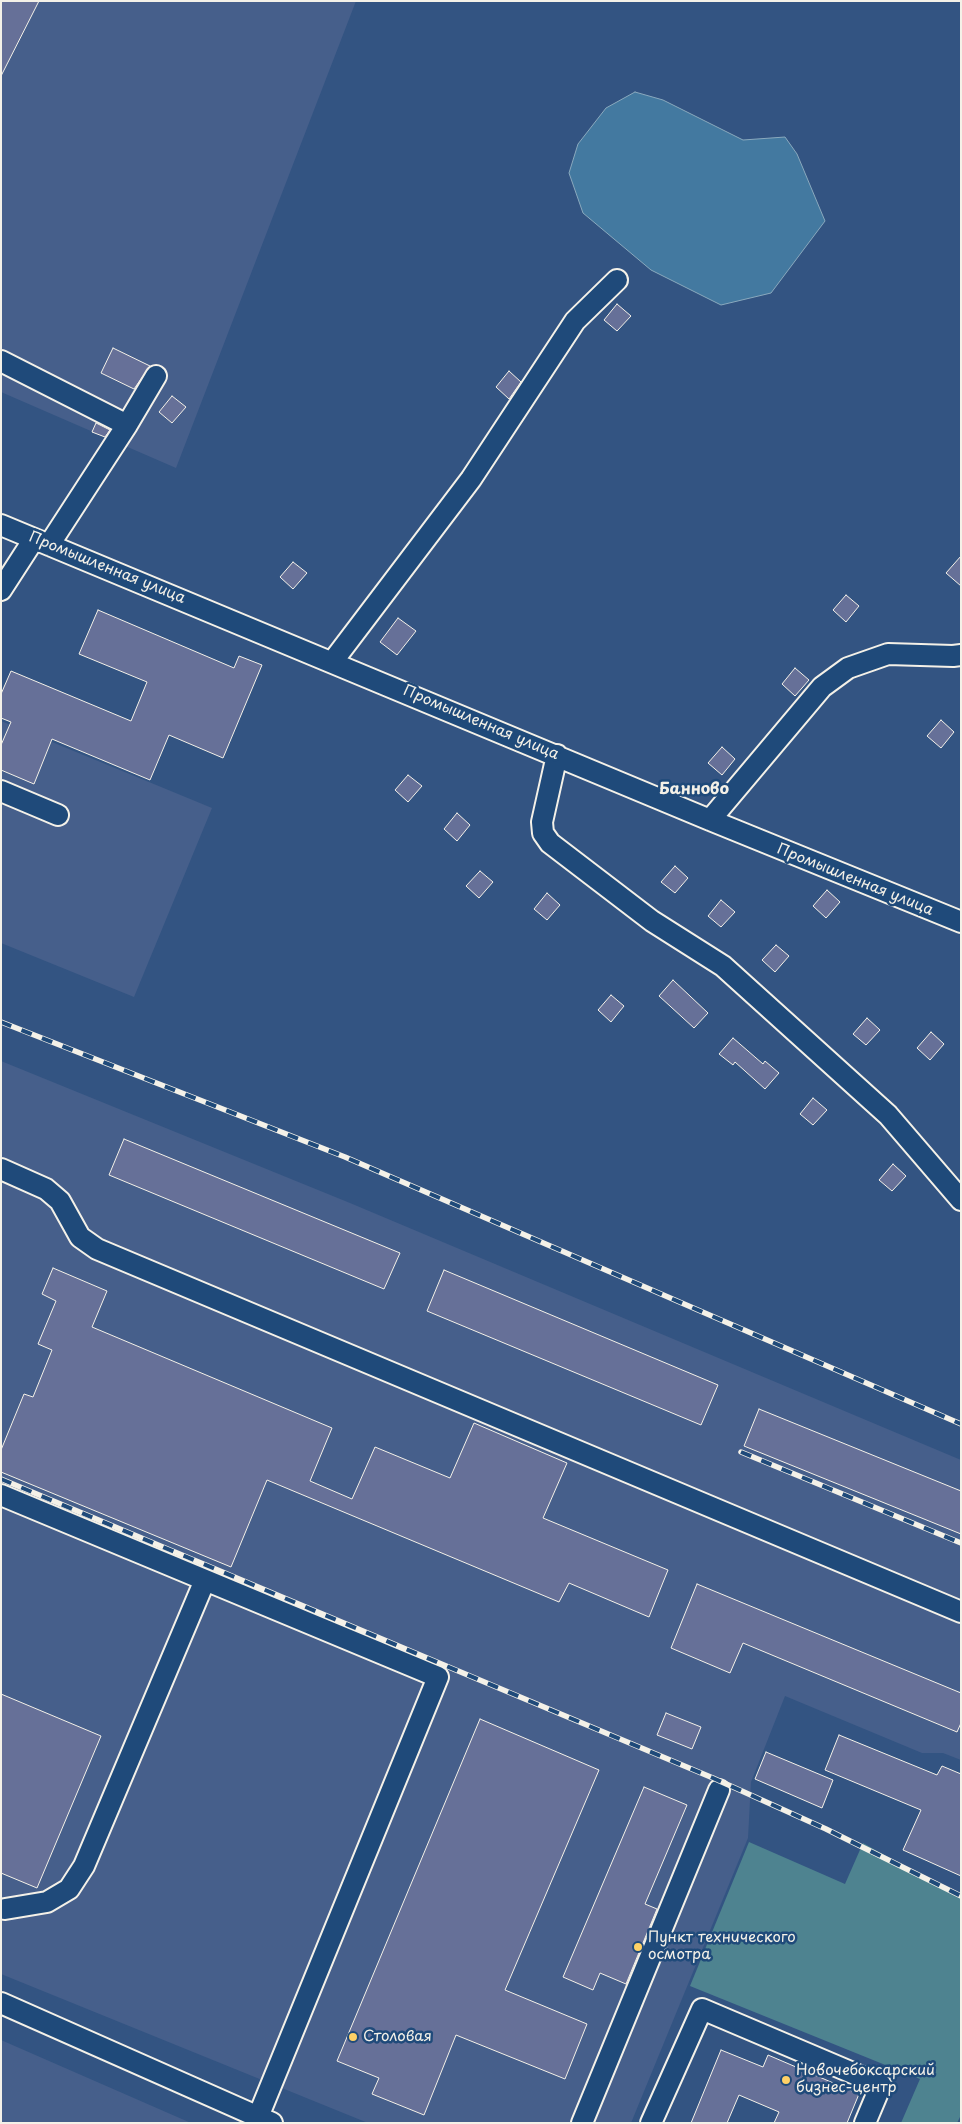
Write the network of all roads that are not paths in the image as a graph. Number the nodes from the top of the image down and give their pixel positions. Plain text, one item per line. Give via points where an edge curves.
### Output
1 (617, 280) dead end
2 (1, 361) edge
3 (156, 376) dead end
4 (127, 425) junction
5 (1, 525) edge
6 (42, 542) junction
7 (1, 590) edge
8 (961, 655) edge
9 (333, 661) junction
10 (557, 755) junction
11 (1, 792) edge
12 (58, 815) dead end
13 (710, 820) junction
14 (961, 922) edge
15 (1, 1169) edge
16 (961, 1200) edge
17 (1, 1496) edge
18 (205, 1580) junction
19 (961, 1612) edge
20 (719, 1790) dead end
21 (5, 1909) dead end
22 (2, 2005) edge
23 (265, 2120) edge
24 (582, 2123) edge
25 (651, 2123) edge
26 (865, 2123) edge

1 - 9 street via 575,321 471,479
2 - 4 street
3 - 4 street
4 - 6 street
5 - 6 street, Промышленная улица
6 - 7 street
6 - 9 street, Промышленная улица
8 - 13 street via 888,654 848,668 822,687
9 - 10 street, Промышленная улица
10 - 13 street, Промышленная улица
10 - 16 street via 542,822 542,833 550,843 652,921 723,966 888,1115
11 - 12 street
13 - 14 street, Промышленная улица
15 - 19 street via 46,1189 60,1201 80,1237 97,1249
17 - 18 street
18 - 21 street via 84,1866 69,1889 47,1902
18 - 23 street via 438,1677
20 - 24 street
22 - 23 street
25 - 26 street via 702,2009 881,2085

